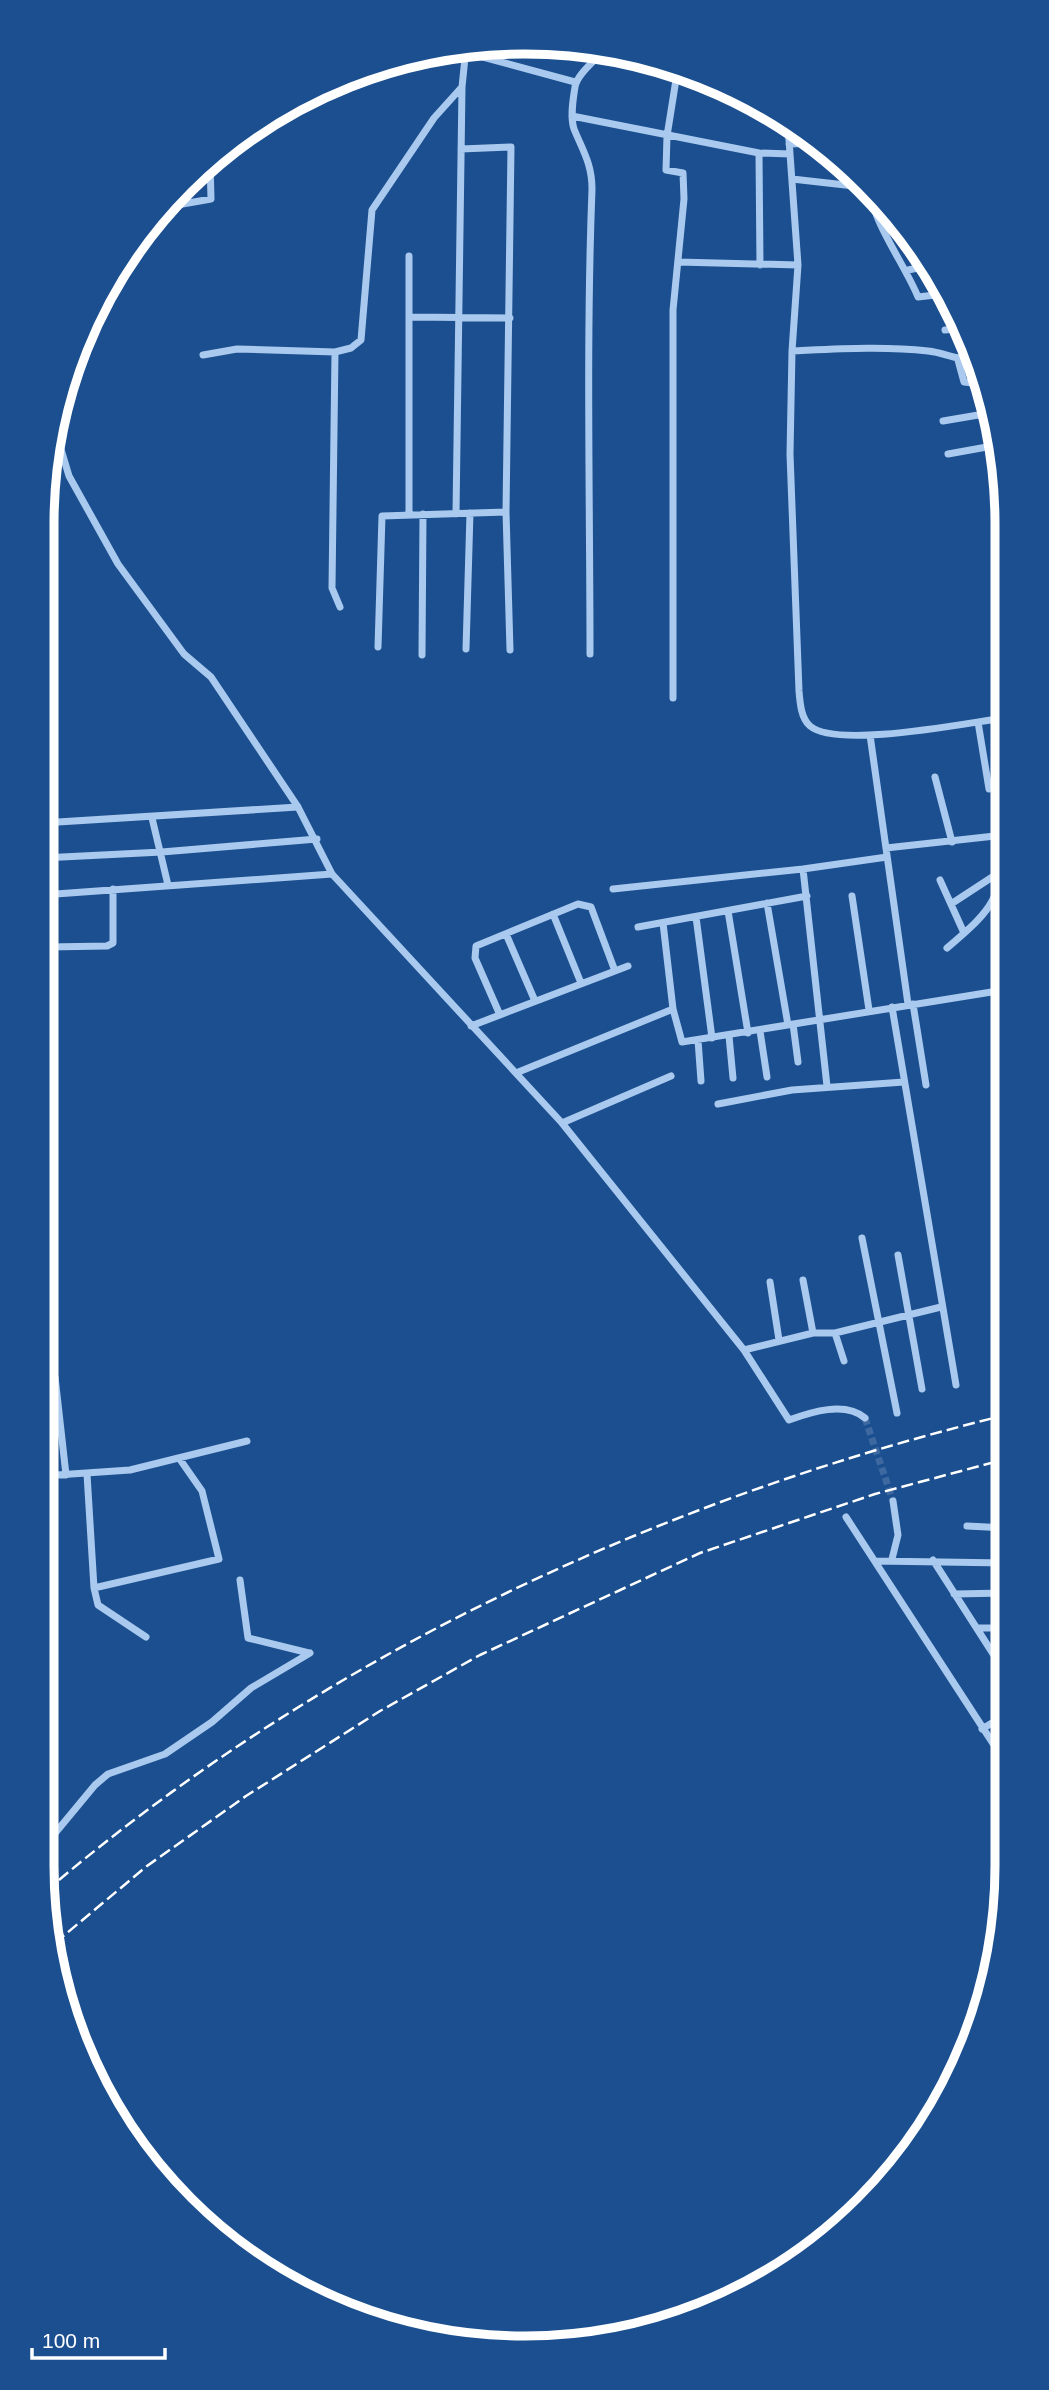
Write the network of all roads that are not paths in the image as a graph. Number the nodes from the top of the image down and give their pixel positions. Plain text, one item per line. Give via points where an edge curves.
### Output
1 (486, 56) edge
2 (466, 58) edge
3 (595, 60) edge
4 (676, 79) edge
5 (575, 82) junction
6 (462, 87) junction
7 (572, 116) junction
8 (667, 136) junction
9 (789, 136) edge
10 (801, 144) edge
11 (789, 145) junction
12 (461, 149) junction
13 (759, 153) junction
14 (790, 153) junction
15 (210, 175) edge
16 (792, 179) junction
17 (850, 186) edge
18 (180, 204) edge
19 (873, 208) edge
20 (409, 256) dead end
21 (678, 262) junction
22 (760, 265) junction
23 (797, 265) junction
24 (918, 268) edge
25 (908, 270) junction
26 (935, 295) edge
27 (410, 317) junction
28 (510, 318) junction
29 (458, 319) junction
30 (952, 329) edge
31 (945, 330) dead end
32 (792, 351) junction
33 (335, 352) junction
34 (203, 355) dead end
35 (964, 359) edge
36 (958, 360) junction
37 (973, 383) edge
38 (982, 414) edge
39 (943, 421) dead end
40 (988, 447) edge
41 (61, 448) edge
42 (948, 454) dead end
43 (506, 512) junction
44 (470, 513) junction
45 (409, 514) junction
46 (423, 514) junction
47 (456, 514) junction
48 (340, 607) dead end
49 (378, 647) dead end
50 (466, 649) dead end
51 (510, 650) dead end
52 (590, 654) dead end
53 (422, 655) dead end
54 (673, 698) dead end
55 (995, 719) edge
56 (978, 722) junction
57 (870, 735) junction
58 (935, 777) dead end
59 (989, 789) dead end
60 (298, 807) junction
61 (152, 818) junction
62 (54, 822) edge
63 (995, 836) edge
64 (317, 839) junction
65 (952, 842) junction
66 (162, 852) junction
67 (886, 853) junction
68 (54, 857) edge
69 (803, 869) junction
70 (332, 874) junction
71 (995, 875) edge
72 (940, 880) dead end
73 (169, 885) junction
74 (113, 889) junction
75 (613, 889) dead end
76 (54, 894) edge
77 (995, 895) edge
78 (807, 896) junction
79 (852, 896) dead end
80 (767, 903) junction
81 (951, 904) junction
82 (728, 911) junction
83 (553, 914) junction
84 (696, 916) junction
85 (663, 923) junction
86 (638, 927) dead end
87 (964, 933) junction
88 (506, 934) junction
89 (54, 947) edge
90 (947, 948) dead end
91 (628, 965) dead end
92 (615, 971) junction
93 (581, 984) junction
94 (995, 991) edge
95 (535, 1001) junction
96 (910, 1004) junction
97 (892, 1007) junction
98 (673, 1009) junction
99 (869, 1010) junction
100 (499, 1015) junction
101 (822, 1018) junction
102 (790, 1025) junction
103 (471, 1026) junction
104 (760, 1031) junction
105 (748, 1033) junction
106 (729, 1035) junction
107 (712, 1038) junction
108 (698, 1040) junction
109 (798, 1062) dead end
110 (516, 1073) junction
111 (671, 1076) dead end
112 (767, 1077) dead end
113 (733, 1078) dead end
114 (701, 1081) dead end
115 (904, 1082) junction
116 (926, 1085) dead end
117 (827, 1086) junction
118 (718, 1104) dead end
119 (562, 1123) junction
120 (862, 1238) dead end
121 (898, 1255) dead end
122 (803, 1280) dead end
123 (770, 1282) dead end
124 (941, 1307) junction
125 (909, 1314) junction
126 (878, 1320) junction
127 (813, 1333) junction
128 (835, 1333) junction
129 (779, 1340) junction
130 (744, 1350) junction
131 (844, 1361) dead end
132 (54, 1377) edge
133 (956, 1385) dead end
134 (922, 1390) dead end
135 (897, 1413) dead end
136 (865, 1419) dead end
137 (247, 1441) dead end
138 (179, 1458) junction
139 (87, 1474) junction
140 (66, 1475) junction
141 (54, 1476) edge
142 (893, 1502) tunnel mouth
143 (846, 1517) dead end
144 (967, 1526) dead end
145 (995, 1527) edge
146 (892, 1559) junction
147 (933, 1560) junction
148 (876, 1561) junction
149 (995, 1563) edge
150 (240, 1580) dead end
151 (94, 1588) junction
152 (995, 1593) edge
153 (954, 1594) junction
154 (976, 1628) junction
155 (995, 1628) edge
156 (146, 1637) dead end
157 (994, 1655) edge
158 (995, 1721) edge
159 (982, 1729) junction
160 (995, 1748) edge
161 (54, 1835) edge

1 - 5 street
2 - 6 street
3 - 5 street
4 - 8 street
5 - 7 street
6 - 12 street
6 - 33 street via 434,118 372,210 361,340
7 - 8 street
7 - 52 street via 591,166 587,285
8 - 13 street
8 - 21 street via 666,170 683,173
9 - 11 street
10 - 11 street
11 - 14 street
12 - 28 street via 511,147
12 - 29 street
13 - 14 street
13 - 22 street
14 - 16 street
15 - 18 street via 211,200
16 - 17 street
16 - 23 street
19 - 25 street
20 - 27 street
21 - 22 street
21 - 54 street via 673,310
22 - 23 street
23 - 32 street
24 - 25 street
25 - 26 street via 918,298
27 - 29 street
27 - 45 street
28 - 29 street
28 - 43 street
29 - 47 street
30 - 31 street
32 - 36 street via 928,351
32 - 57 street via 790,454 800,703 808,725 820,732 835,737
33 - 34 street via 237,349
33 - 48 street via 332,588
35 - 36 street
36 - 37 street via 964,382
38 - 39 street
40 - 42 street
41 - 60 street via 69,476 118,564 184,654 211,677
43 - 44 street
43 - 51 street
44 - 47 street
44 - 50 street
45 - 46 street
45 - 49 street via 382,516
46 - 47 street
46 - 53 street
55 - 56 street
56 - 57 street
56 - 59 street
57 - 67 street
58 - 65 street
60 - 61 street
60 - 64 street
61 - 62 street
61 - 66 street
63 - 65 street
64 - 66 street
64 - 70 street
65 - 67 street
66 - 68 street
66 - 73 street
67 - 69 street
67 - 96 street
69 - 75 street
69 - 78 street
70 - 73 street
70 - 103 street
71 - 81 street
72 - 81 street
73 - 74 street
74 - 76 street
74 - 89 street via 113,943
77 - 87 street via 991,908
78 - 80 street
78 - 101 street
79 - 99 street
80 - 82 street
80 - 102 street
81 - 87 street
82 - 84 street
82 - 105 street
83 - 88 street
83 - 92 street via 578,904 591,907
83 - 93 street
84 - 85 street
84 - 107 street
85 - 86 street
85 - 98 street
87 - 90 street
88 - 95 street
88 - 100 street via 476,946 474,952
91 - 92 street
92 - 93 street
93 - 95 street
94 - 96 street
95 - 100 street
96 - 97 street
96 - 116 street
97 - 99 street
97 - 115 street
98 - 108 street via 682,1042
98 - 110 street
99 - 101 street
100 - 103 street
101 - 102 street
101 - 117 street
102 - 104 street
102 - 109 street
103 - 110 street
104 - 105 street
104 - 112 street
105 - 106 street
106 - 107 street
106 - 113 street
107 - 108 street
108 - 114 street
110 - 119 street
111 - 119 street
115 - 117 street
115 - 124 street
117 - 118 street
119 - 130 street
120 - 126 street
121 - 125 street
122 - 127 street
123 - 129 street
124 - 125 street
124 - 133 street
125 - 126 street
125 - 134 street
126 - 128 street
126 - 135 street
127 - 128 street
127 - 129 street
128 - 131 street
129 - 130 street
130 - 136 street via 789,1420 822,1410 847,1411
132 - 140 street
137 - 138 street
138 - 139 street
138 - 151 street via 202,1491 219,1559
139 - 140 street
139 - 151 street
140 - 141 street
142 - 146 street via 898,1535
143 - 148 street
144 - 145 street
146 - 147 street
146 - 148 street
147 - 149 street
147 - 153 street
148 - 159 street
150 - 161 street via 248,1638 310,1653 251,1688 165,1754 108,1774
151 - 156 street via 103,1610
152 - 153 street
153 - 154 street
154 - 155 street
154 - 157 street
158 - 159 street
159 - 160 street

